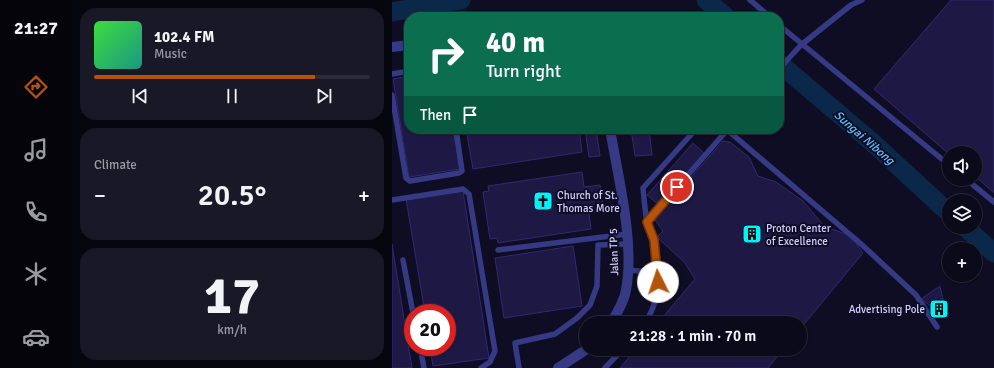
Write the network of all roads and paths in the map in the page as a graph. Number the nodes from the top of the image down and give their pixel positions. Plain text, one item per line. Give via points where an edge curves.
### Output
1 (750, 0) edge
2 (862, 0) edge
3 (764, 12) edge
4 (784, 30) edge
5 (801, 45) junction
6 (404, 46) edge
7 (392, 47) edge
8 (784, 63) edge
9 (404, 72) edge
10 (392, 74) edge
11 (392, 96) edge
12 (457, 134) edge
13 (611, 134) edge
14 (692, 134) edge
15 (723, 134) edge
16 (733, 134) edge
17 (942, 159) edge
18 (975, 186) edge
19 (392, 200) edge
20 (994, 202) edge
21 (647, 222) junction
22 (628, 239) junction
23 (498, 250) dead end
24 (403, 260) dead end
25 (628, 270) junction
26 (659, 273) junction
27 (411, 304) edge
28 (615, 316) edge
29 (649, 316) edge
30 (937, 327) dead end
31 (579, 354) edge
32 (422, 356) edge
33 (616, 356) edge
34 (424, 368) edge
35 (481, 368) edge
36 (519, 368) edge
37 (558, 368) edge
38 (605, 368) edge

1 - 3 lane
2 - 5 lane via 851,5
4 - 5 lane
5 - 8 lane
5 - 17 lane
6 - 7 street
9 - 10 lane
11 - 12 lane via 406,178 410,181 462,171
13 - 22 street, Jalan TP 5
14 - 21 lane via 643,188
15 - 21 lane
16 - 30 lane via 860,243 916,295
18 - 20 lane
19 - 35 lane via 463,189 469,194 494,351 490,362
21 - 26 lane via 654,240
22 - 23 lane
22 - 25 street, Jalan TP 5
22 - 36 lane via 598,245 597,286 590,305 578,318 555,334 515,343
24 - 27 lane
25 - 26 lane
25 - 28 street, Jalan TP 5 via 626,291
26 - 29 lane via 656,302
31 - 37 street
32 - 34 lane
33 - 38 lane

